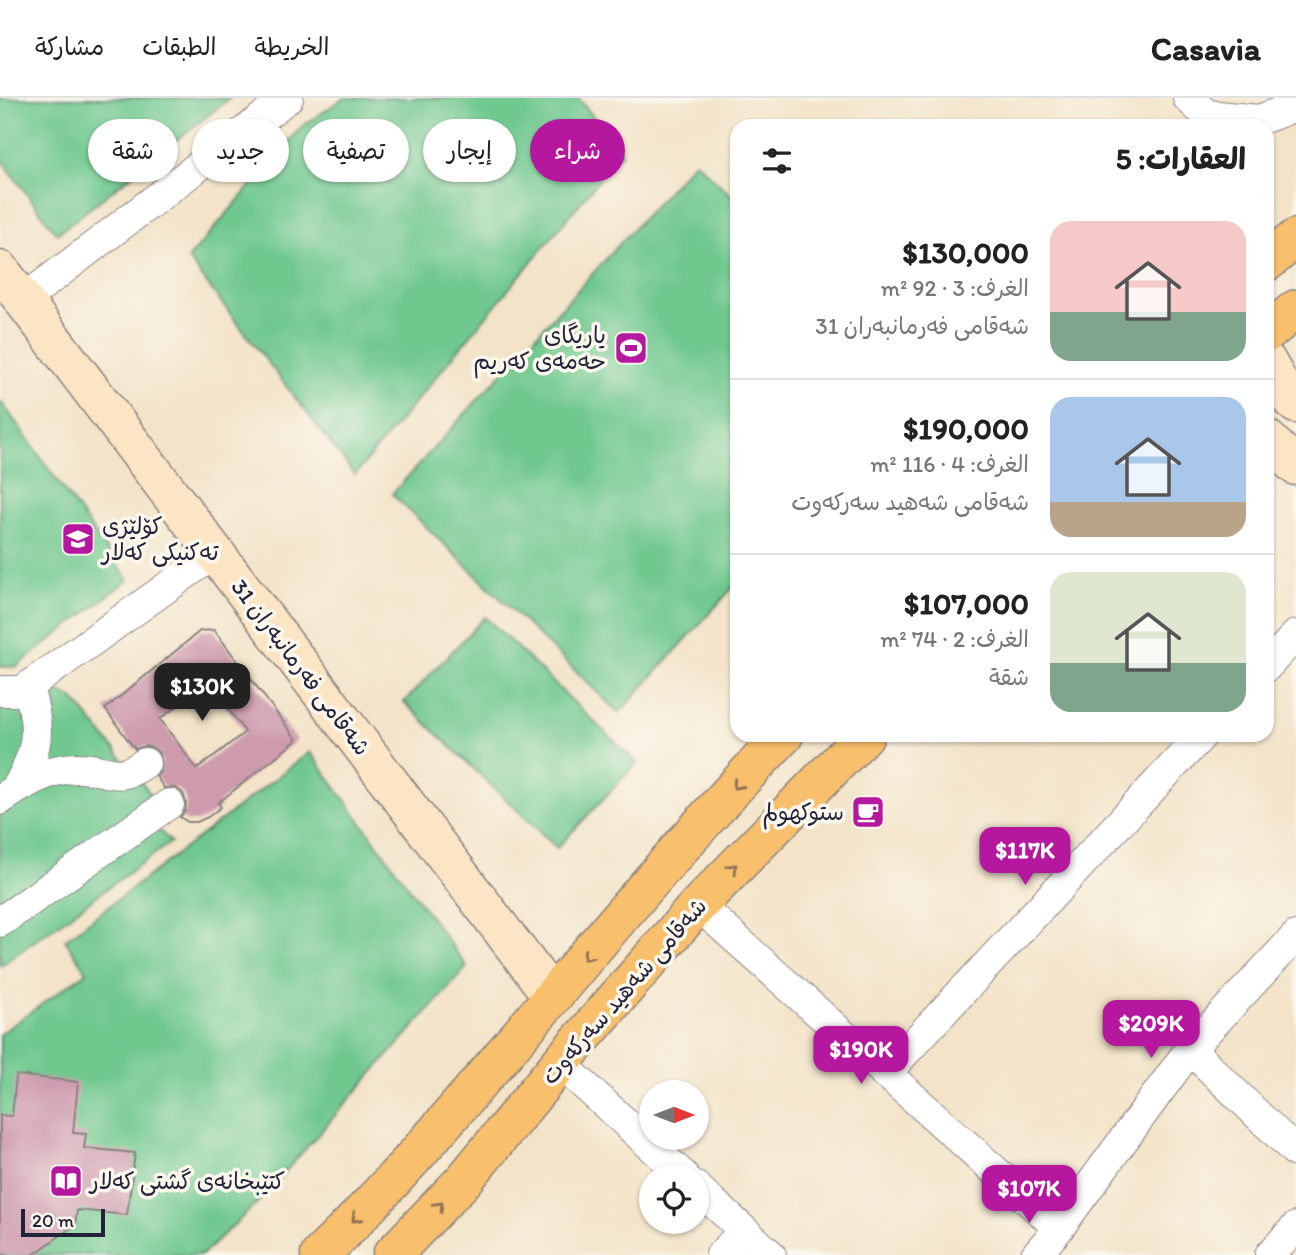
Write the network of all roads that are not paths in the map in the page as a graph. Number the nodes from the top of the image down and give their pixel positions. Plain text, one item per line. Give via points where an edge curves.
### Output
1 (288, 98) edge
2 (1188, 98) edge
3 (1296, 106) edge
4 (1249, 119) edge
5 (1262, 119) edge
6 (1296, 238) edge
7 (1274, 256) edge
8 (0, 270) edge
9 (23, 300) junction
10 (1274, 337) edge
11 (1296, 404) edge
12 (215, 553) junction
13 (1296, 635) edge
14 (1274, 659) edge
15 (14, 689) edge
16 (778, 742) edge
17 (857, 742) edge
18 (1195, 742) edge
19 (145, 763) dead end
20 (8, 795) edge
21 (169, 804) dead end
22 (698, 905) junction
23 (0, 922) edge
24 (1296, 936) edge
25 (552, 996) junction
26 (1190, 1049) junction
27 (559, 1063) junction
28 (885, 1073) junction
29 (1296, 1152) edge
30 (671, 1164) edge
31 (709, 1199) edge
32 (1296, 1227) edge
33 (1059, 1228) junction
34 (744, 1231) junction
35 (320, 1255) edge
36 (392, 1255) edge
37 (721, 1255) edge
38 (771, 1255) edge
39 (1036, 1255) edge
40 (1270, 1255) edge

1 - 9 street
2 - 4 street via 1207,115
3 - 5 street
6 - 7 main road
8 - 9 main road, شەقامی فەرمانبەران 31
9 - 12 main road, شەقامی فەرمانبەران 31
10 - 11 main road via 1280,385
12 - 15 street
12 - 25 main road, شەقامی فەرمانبەران 31
13 - 14 street
15 - 20 street via 36,716 37,745 29,767
16 -> 25 main road
22 -> 17 main road, شەقامی شەهید سەرکەوت
18 - 28 street
19 - 20 street via 130,774 58,770
21 - 23 street
22 - 27 main road, شەقامی شەهید سەرکەوت
22 - 28 street
24 - 26 street
25 -> 35 main road via 408,1163
26 - 29 street
26 - 33 street
27 - 30 street
36 -> 27 main road, شەقامی شەهید سەرکەوت via 464,1180
28 - 33 street
31 - 34 street
32 - 40 street
33 - 39 street
34 - 37 street
34 - 38 street

